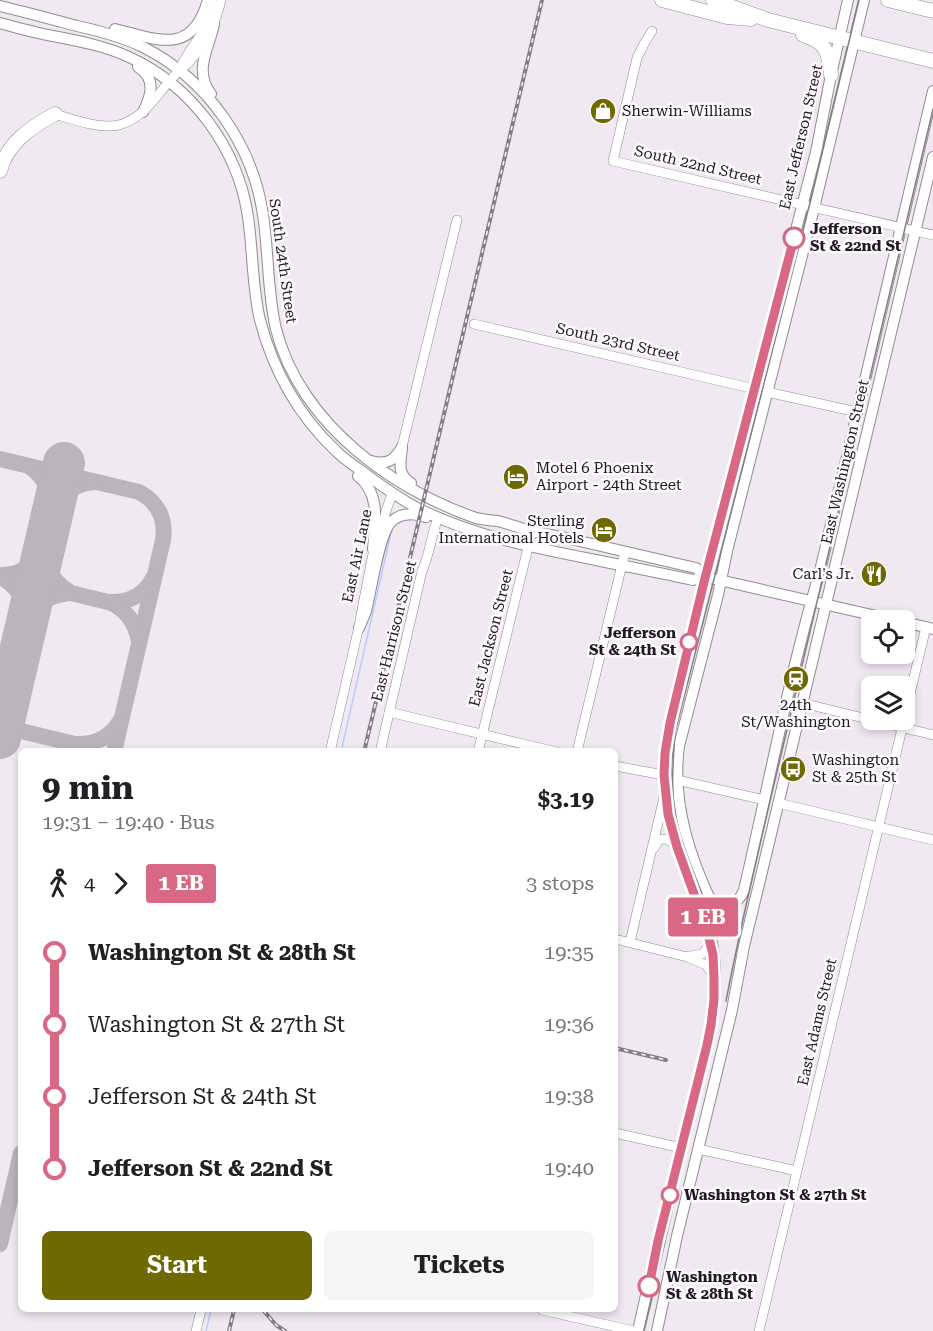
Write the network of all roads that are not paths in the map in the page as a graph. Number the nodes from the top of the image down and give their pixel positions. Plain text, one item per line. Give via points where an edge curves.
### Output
1 (210, 0) edge
2 (221, 0) edge
3 (662, 0) edge
4 (712, 0) edge
5 (848, 0) edge
6 (864, 0) edge
7 (888, 0) edge
8 (0, 6) edge
9 (933, 11) edge
10 (53, 18) junction
11 (768, 20) junction
12 (0, 24) edge
13 (214, 24) junction
14 (786, 24) junction
15 (652, 31) dead end
16 (51, 36) junction
17 (839, 37) junction
18 (855, 41) junction
19 (933, 61) edge
20 (179, 71) junction
21 (831, 75) junction
22 (170, 82) junction
23 (933, 91) edge
24 (143, 112) junction
25 (55, 114) joint
26 (239, 142) junction
27 (933, 157) edge
28 (0, 171) edge
29 (802, 205) junction
30 (814, 207) junction
31 (458, 220) dead end
32 (901, 227) junction
33 (916, 231) junction
34 (933, 235) edge
35 (474, 324) dead end
36 (890, 336) junction
37 (755, 389) junction
38 (767, 392) junction
39 (861, 396) junction
40 (310, 402) junction
41 (857, 412) junction
42 (303, 414) junction
43 (760, 422) junction
44 (402, 447) junction
45 (370, 460) junction
46 (728, 489) junction
47 (391, 492) junction
48 (474, 517) junction
49 (437, 520) junction
50 (496, 521) junction
51 (532, 531) junction
52 (529, 547) junction
53 (374, 549) junction
54 (625, 552) junction
55 (622, 565) junction
56 (705, 578) junction
57 (721, 581) junction
58 (811, 602) junction
59 (826, 605) junction
60 (861, 613) edge
61 (915, 625) edge
62 (359, 628) junction
63 (930, 628) edge
64 (915, 682) edge
65 (802, 703) junction
66 (389, 712) junction
67 (861, 714) edge
68 (915, 727) edge
69 (902, 730) edge
70 (483, 734) junction
71 (933, 735) edge
72 (331, 748) edge
73 (381, 748) edge
74 (479, 748) edge
75 (541, 748) edge
76 (578, 748) edge
77 (618, 767) edge
78 (664, 775) junction
79 (677, 780) junction
80 (665, 793) junction
81 (765, 800) junction
82 (778, 803) junction
83 (879, 827) junction
84 (933, 840) edge
85 (755, 841) junction
86 (677, 847) junction
87 (652, 853) junction
88 (695, 861) junction
89 (725, 905) joint
90 (618, 940) edge
91 (710, 941) junction
92 (630, 942) junction
93 (744, 946) junction
94 (687, 957) junction
95 (714, 977) junction
96 (618, 1134) edge
97 (682, 1148) junction
98 (699, 1149) junction
99 (797, 1172) junction
100 (201, 1312) edge
101 (551, 1312) edge
102 (196, 1331) edge
103 (636, 1331) edge
104 (657, 1331) edge
105 (759, 1331) edge

1 - 10 main road via 196,27 186,36 172,40
1 - 20 street via 204,28
2 - 13 street
3 - 11 highway via 741,19
4 - 11 highway
5 - 17 main road, East Jefferson Street
6 - 18 main road, East Jefferson Street
7 - 9 highway
8 - 10 main road, South 24th Street
10 - 20 main road, South 24th Street via 122,38
11 - 14 highway
12 - 16 main road, South 24th Street
13 - 20 street via 189,63
13 - 26 main road via 202,75 235,125
14 - 17 highway
14 - 21 highway via 824,46
15 - 29 street, South 22nd Street via 637,57 613,161
16 - 22 main road, South 24th Street via 118,52
16 - 24 main road via 142,69 151,90
17 - 18 highway
17 - 21 main road, East Jefferson Street
18 - 19 highway
18 - 30 main road, East Jefferson Street
20 - 22 street
20 - 26 main road, South 24th Street via 212,103
21 - 29 main road, East Jefferson Street
22 - 24 street
22 - 42 main road, South 24th Street via 205,116 240,182 267,344
23 - 32 main road, East Washington Street
24 - 25 street via 111,126
25 - 28 highway via 15,142
26 - 40 main road, South 24th Street via 262,208 277,330 286,358
27 - 33 main road, East Washington Street
29 - 30 street, South 22nd Street
29 - 37 main road, East Jefferson Street
30 - 32 street, South 22nd Street
30 - 38 main road, East Jefferson Street
31 - 44 street
32 - 33 street, South 22nd Street
32 - 39 main road, East Washington Street
33 - 34 street, South 22nd Street
33 - 36 main road, East Washington Street
35 - 37 street, South 23rd Street
36 - 39 main road, East Washington Street
36 - 59 main road, East Washington Street
37 - 46 main road, East Jefferson Street
38 - 41 street
38 - 43 main road, East Jefferson Street
39 - 41 main road, East Washington Street
40 - 45 main road, South 24th Street via 332,428
40 - 47 main road via 316,418 331,435 386,482
41 - 58 main road, East Washington Street
42 - 47 main road, South 24th Street via 338,453
42 - 53 main road via 322,444 370,489 375,510
43 - 46 main road, East Jefferson Street
43 - 57 main road, East Jefferson Street
44 - 45 main road via 388,462
44 - 50 main road via 403,478
45 - 48 main road, South 24th Street via 418,493
46 - 56 main road, East Jefferson Street
47 - 48 main road via 406,492 442,510
47 - 49 main road, South 24th Street
47 - 53 street, East Air Lane via 382,510
47 - 62 street, East Air Lane
48 - 50 main road, South 24th Street
49 - 52 main road, South 24th Street
49 - 62 main road via 414,513 390,523
49 - 66 street, East Harrison Street
50 - 51 main road, South 24th Street
51 - 52 street, East Jackson Street
51 - 54 main road, South 24th Street
52 - 55 main road, South 24th Street
52 - 70 street, East Jackson Street
53 - 62 street, East Air Lane
54 - 55 street
54 - 56 main road, South 24th Street via 696,568
55 - 56 main road, South 24th Street via 693,580
55 - 76 street
56 - 57 main road, South 24th Street
56 - 78 main road, East Jefferson Street via 670,723
57 - 58 main road, South 24th Street
57 - 79 main road, East Jefferson Street via 679,746
58 - 59 main road, South 24th Street
58 - 81 main road, East Washington Street
59 - 60 main road, South 24th Street
59 - 65 main road, East Washington Street
61 - 63 main road
62 - 72 street, East Air Lane
63 - 64 street, East Adams Street
65 - 67 street
65 - 82 main road, East Washington Street
66 - 70 street
66 - 73 street, East Harrison Street
68 - 71 street
69 - 83 street, East Adams Street
70 - 74 street, East Jackson Street
70 - 75 street
77 - 78 street
78 - 80 main road, East Jefferson Street
79 - 81 street
79 - 88 main road, East Jefferson Street via 682,820
80 - 86 main road, East Jefferson Street
80 - 87 street, East Jefferson Street
81 - 85 main road, East Washington Street
82 - 83 street
82 - 93 main road, East Washington Street
83 - 84 street
83 - 99 street, East Adams Street
85 - 89 main road, East Washington Street via 743,894 736,902
85 - 93 main road via 757,867
86 - 87 street via 669,839 662,839
86 - 91 main road, East Jefferson Street
87 - 92 street, East Jefferson Street
88 - 89 main road, East Jefferson Street via 709,897
88 - 91 main road, East Jefferson Street via 699,895 711,930
90 - 92 street
91 - 94 street via 705,953
91 - 95 main road, East Jefferson Street
92 - 94 street
93 - 98 main road, East Washington Street
94 - 95 street via 706,965
95 - 97 main road, East Jefferson Street via 713,1013
96 - 97 street
97 - 103 main road
98 - 99 street
98 - 104 main road, East Washington Street
99 - 105 street, East Adams Street
100 - 102 street
101 - 103 street

